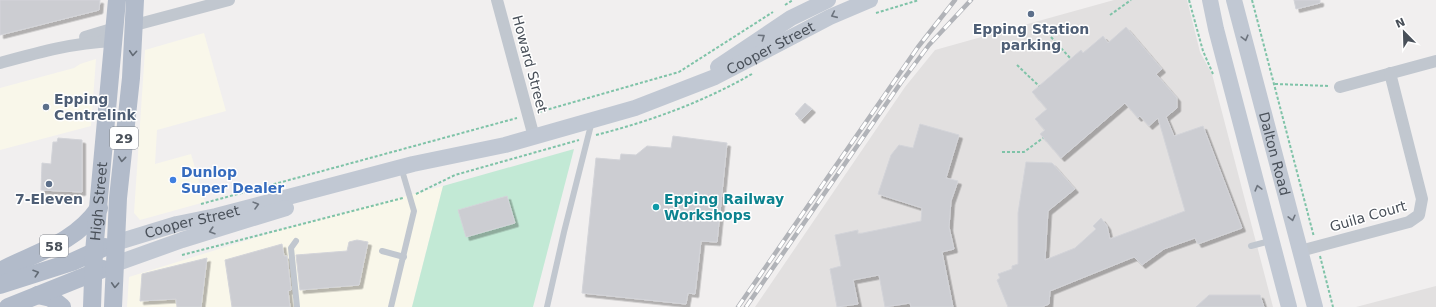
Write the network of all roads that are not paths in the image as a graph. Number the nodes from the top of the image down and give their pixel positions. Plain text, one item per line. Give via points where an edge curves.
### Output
1 (117, 0) edge
2 (135, 0) edge
3 (228, 0) edge
4 (496, 0) edge
5 (828, 0) edge
6 (870, 0) edge
7 (1210, 0) edge
8 (1234, 0) edge
9 (135, 25) junction
10 (114, 34) junction
11 (1436, 61) edge
12 (0, 63) edge
13 (1390, 73) junction
14 (1340, 87) road end
15 (671, 96) junction
16 (592, 121) junction
17 (534, 137) junction
18 (402, 172) junction
19 (98, 208) junction
20 (1272, 240) junction
21 (296, 241) dead end
22 (115, 243) junction
23 (1250, 246) dead end
24 (382, 251) dead end
25 (1300, 251) junction
26 (94, 252) junction
27 (404, 257) junction
28 (1276, 257) junction
29 (115, 264) junction
30 (0, 271) edge
31 (94, 273) junction
32 (0, 285) edge
33 (38, 295) junction
34 (8, 307) edge
35 (62, 307) edge
36 (92, 307) edge
37 (113, 307) edge
38 (297, 307) edge
39 (391, 307) edge
40 (547, 307) edge
41 (1289, 307) edge
42 (1315, 307) edge

1 - 10 main road, High Street / 29
2 - 9 main road, High Street / 29
3 - 9 street
4 - 17 street, Howard Street
15 -> 5 main road, Cooper Street via 791,18
6 -> 15 main road, Cooper Street via 830,17 735,68
20 -> 7 main road, Dalton Road
8 -> 25 main road, Dalton Road
9 - 10 main road
9 -> 22 main road, High Street / 29
10 - 12 street
10 - 19 main road, High Street / 29
11 - 13 street
13 - 14 street
13 - 25 street, Guila Court via 1422,199 1421,210 1415,219 1409,222
15 - 16 main road, Cooper Street
16 - 17 main road, Cooper Street
16 - 40 lane
17 - 18 main road, Cooper Street via 465,159
22 -> 18 main road, Cooper Street via 177,224
18 - 27 lane via 414,211
18 -> 29 main road, Cooper Street via 174,242
19 - 26 main road, High Street / 29
19 - 30 main road, 58 via 89,222 71,236 31,258
20 - 23 lane
20 - 28 main road, Dalton Road
21 - 38 lane via 291,248
22 - 26 main road, Cooper Street / 58
22 - 29 main road, High Street / 29
24 - 27 lane
25 - 28 main road
25 - 42 main road, Dalton Road
26 - 31 main road, High Street / 29
32 -> 26 main road, Cooper Street / 58 via 72,262
27 - 39 lane
28 - 41 main road, Dalton Road
29 - 31 main road, Cooper Street
29 -> 37 main road, High Street / 29
31 - 33 main road, Cooper Street
31 - 36 main road, High Street / 29
33 - 34 main road, Cooper Street
33 - 35 main road via 52,298

